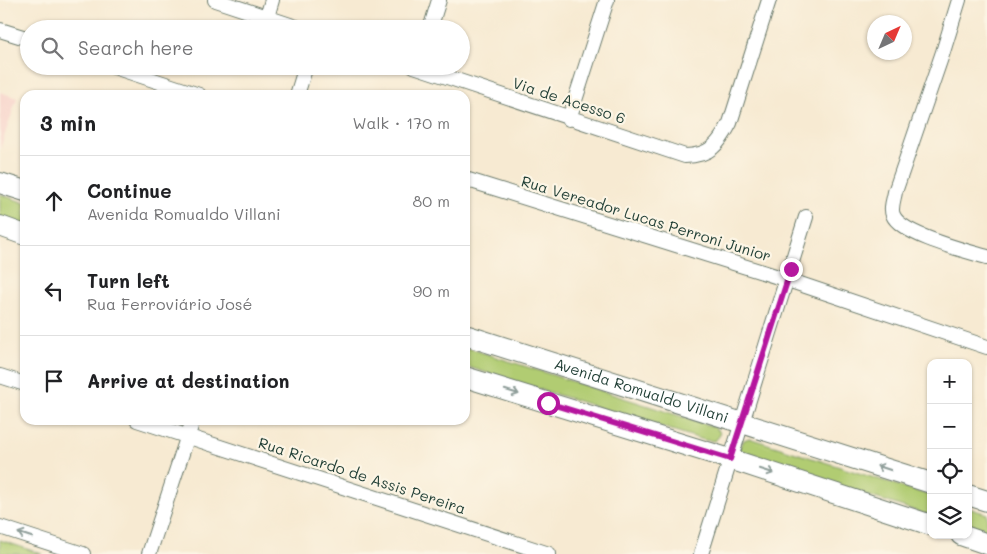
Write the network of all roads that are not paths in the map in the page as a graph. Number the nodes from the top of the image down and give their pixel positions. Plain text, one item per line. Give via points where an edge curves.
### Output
1 (215, 0) edge
2 (272, 0) edge
3 (439, 0) edge
4 (607, 0) edge
5 (770, 0) edge
6 (959, 0) edge
7 (267, 17) junction
8 (276, 20) edge
9 (433, 20) edge
10 (0, 30) edge
11 (20, 36) edge
12 (138, 75) edge
13 (303, 75) edge
14 (440, 75) edge
15 (184, 90) edge
16 (299, 90) edge
17 (569, 119) junction
18 (470, 181) edge
19 (0, 183) edge
20 (20, 190) edge
21 (806, 217) dead end
22 (0, 226) edge
23 (20, 233) edge
24 (987, 257) edge
25 (788, 280) junction
26 (470, 337) edge
27 (987, 347) edge
28 (0, 376) edge
29 (470, 379) edge
30 (20, 382) edge
31 (742, 422) junction
32 (153, 425) edge
33 (191, 425) edge
34 (188, 436) junction
35 (730, 459) junction
36 (927, 482) edge
37 (972, 496) edge
38 (987, 501) edge
39 (927, 524) edge
40 (0, 527) edge
41 (972, 539) edge
42 (987, 544) edge
43 (83, 554) edge
44 (148, 554) edge
45 (549, 554) edge
46 (701, 554) edge

1 - 7 street
2 - 7 street
3 - 9 street
4 - 17 street
5 - 17 street, Via de Acesso 6 via 730,123 721,141 713,148 702,154 685,156
6 - 24 street via 892,206 893,215 911,231
7 - 8 street
10 - 11 street
12 - 15 street
13 - 16 street
14 - 17 street, Via de Acesso 6
18 - 25 street, Rua Vereador Lucas Perroni Junior
19 - 20 street
21 - 25 street
22 - 23 street
25 - 27 street, Rua Vereador Lucas Perroni Junior
25 - 31 street
26 - 31 street, Avenida Romualdo Villani
28 - 30 street
29 -> 35 street
31 - 35 street
36 -> 31 street, Avenida Romualdo Villani
32 - 34 street, Rua Ricardo de Assis Pereira
33 - 34 street
34 - 44 street
34 - 45 street, Rua Ricardo de Assis Pereira
35 -> 39 street
35 - 46 street
37 - 38 street
43 -> 40 street
41 - 42 street

